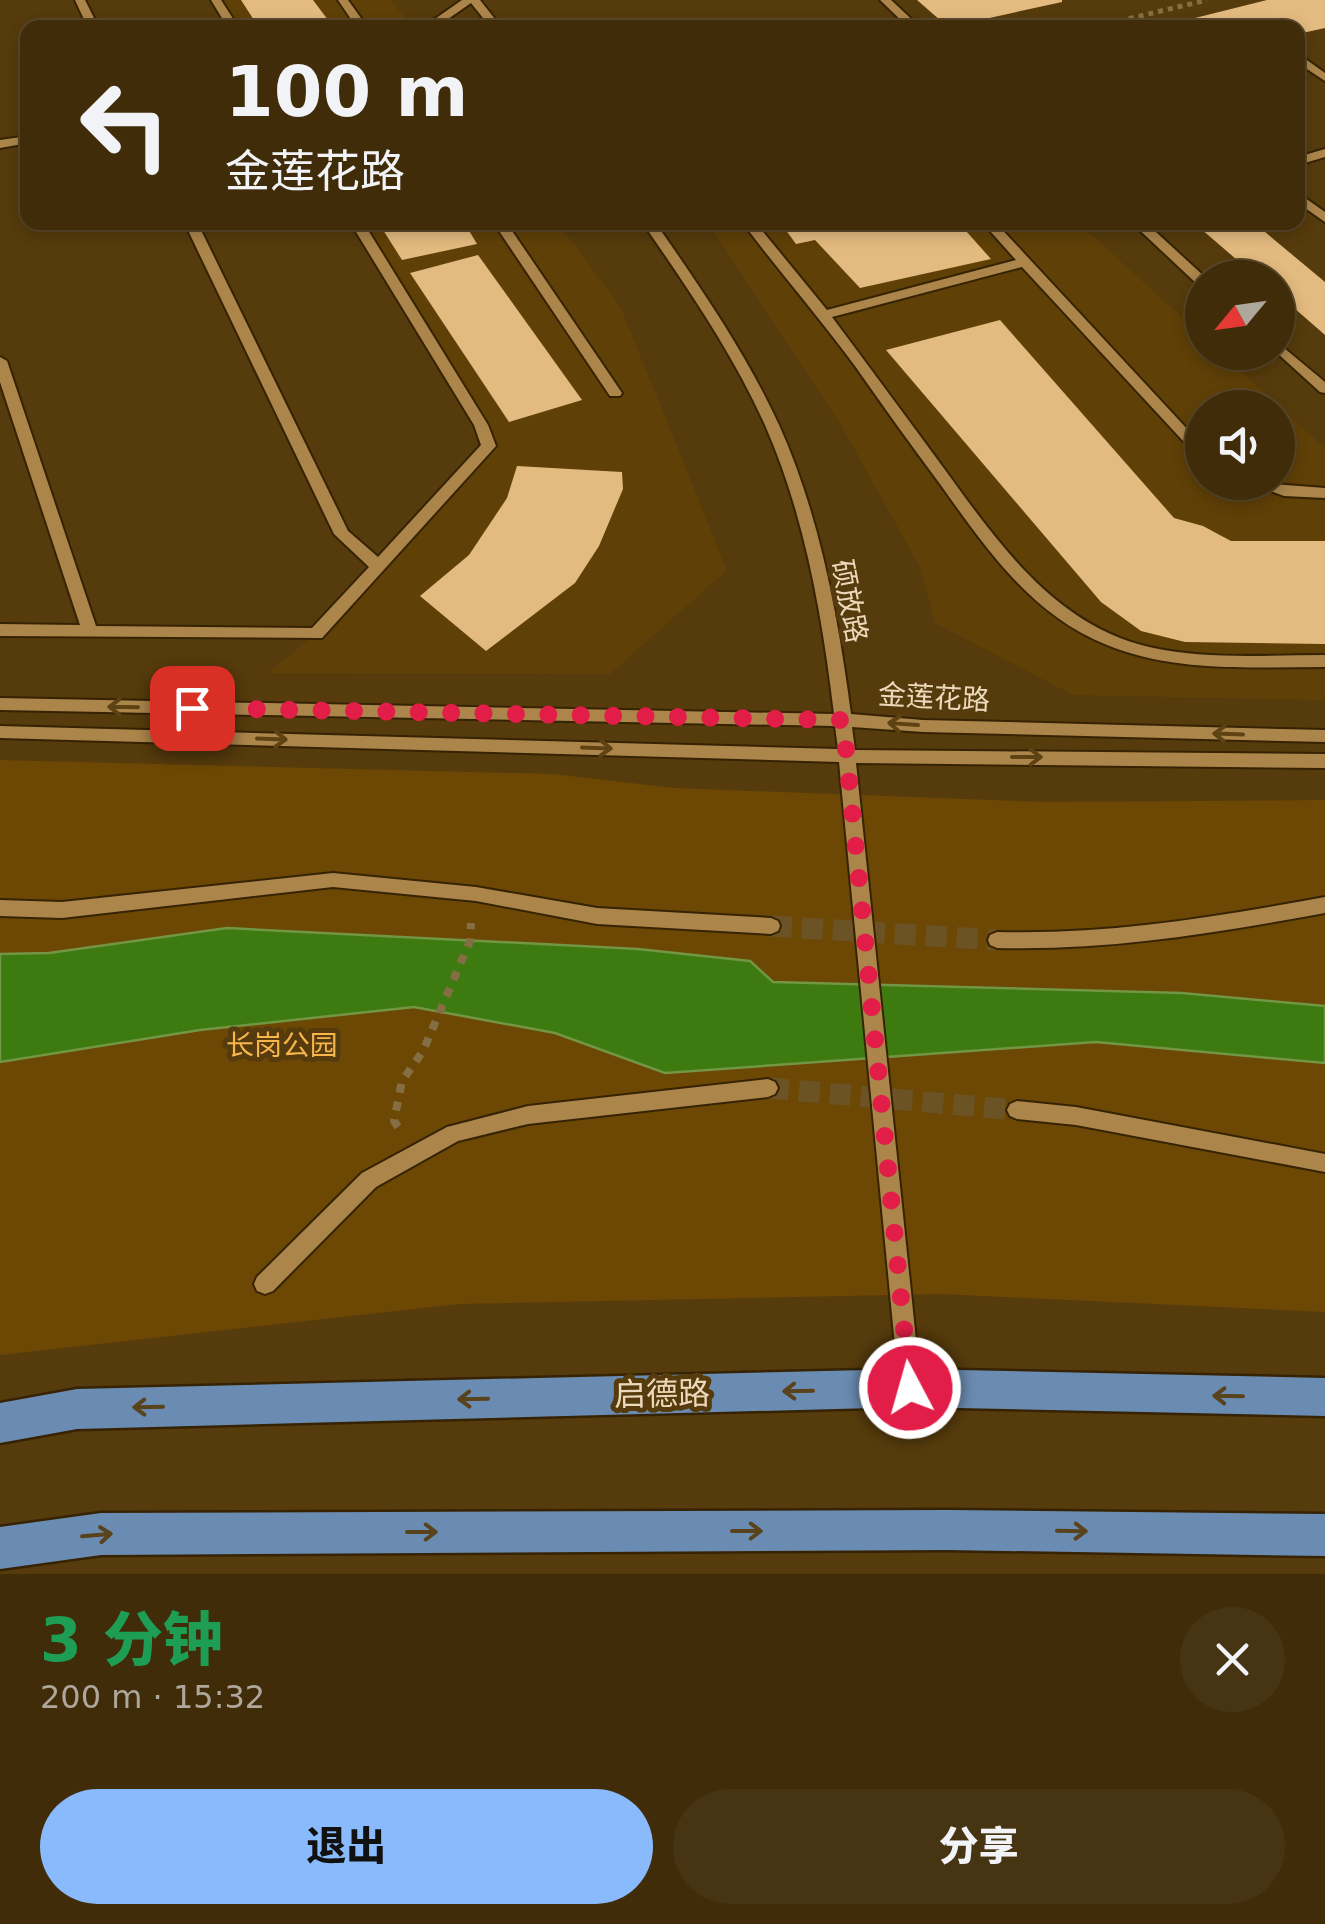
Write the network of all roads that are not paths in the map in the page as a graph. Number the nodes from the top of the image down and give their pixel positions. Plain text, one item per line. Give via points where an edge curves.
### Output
1 (471, 0) edge
2 (885, 0) edge
3 (440, 20) edge
4 (490, 20) edge
5 (907, 20) edge
6 (1305, 202) edge
7 (1325, 218) edge
8 (194, 230) edge
9 (361, 230) edge
10 (504, 230) edge
11 (654, 230) edge
12 (755, 230) edge
13 (995, 230) edge
14 (1146, 230) edge
15 (1025, 262) junction
16 (1185, 265) edge
17 (824, 315) junction
18 (0, 360) edge
19 (1295, 362) edge
20 (1325, 389) edge
21 (615, 393) dead end
22 (1185, 435) edge
23 (1295, 492) edge
24 (1325, 493) edge
25 (378, 566) junction
26 (0, 630) edge
27 (90, 631) junction
28 (1325, 661) edge
29 (0, 704) edge
30 (843, 720) junction
31 (0, 732) edge
32 (1325, 736) edge
33 (847, 756) junction
34 (1325, 761) edge
35 (1325, 905) edge
36 (0, 908) edge
37 (771, 926) tunnel mouth
38 (997, 940) tunnel mouth
39 (768, 1088) tunnel mouth
40 (1016, 1110) tunnel mouth
41 (1325, 1163) edge
42 (264, 1284) dead end
43 (910, 1388) junction
44 (1325, 1397) edge
45 (0, 1423) edge
46 (1325, 1535) edge
47 (0, 1548) edge

1 - 3 street
1 - 4 street
2 - 5 street
6 - 7 street
8 - 25 street via 342,534
9 - 25 street via 489,446
10 - 21 street
11 - 30 street, 硕放路 via 746,372 785,456 818,573
12 - 17 street
13 - 15 street
14 - 16 street
15 - 17 street
15 - 22 street
17 - 28 street via 1001,557 1069,619 1110,641 1174,660
18 - 27 street
19 - 20 street
23 - 24 street
25 - 27 street via 316,634
26 - 27 street
30 -> 29 street, 金莲花路
32 -> 30 street, 金莲花路
30 - 33 street, 硕放路
31 -> 33 street, 金莲花路
33 -> 34 street, 金莲花路
33 - 43 street, 硕放路
35 - 38 street via 1148,938
36 - 37 street via 62,910 333,880 476,894 597,916
39 - 42 street via 495,1121 454,1133 369,1180
40 - 41 street
44 -> 43 main road, 启德路
43 -> 45 main road, 启德路 via 77,1409
47 -> 46 main road via 121,1534

